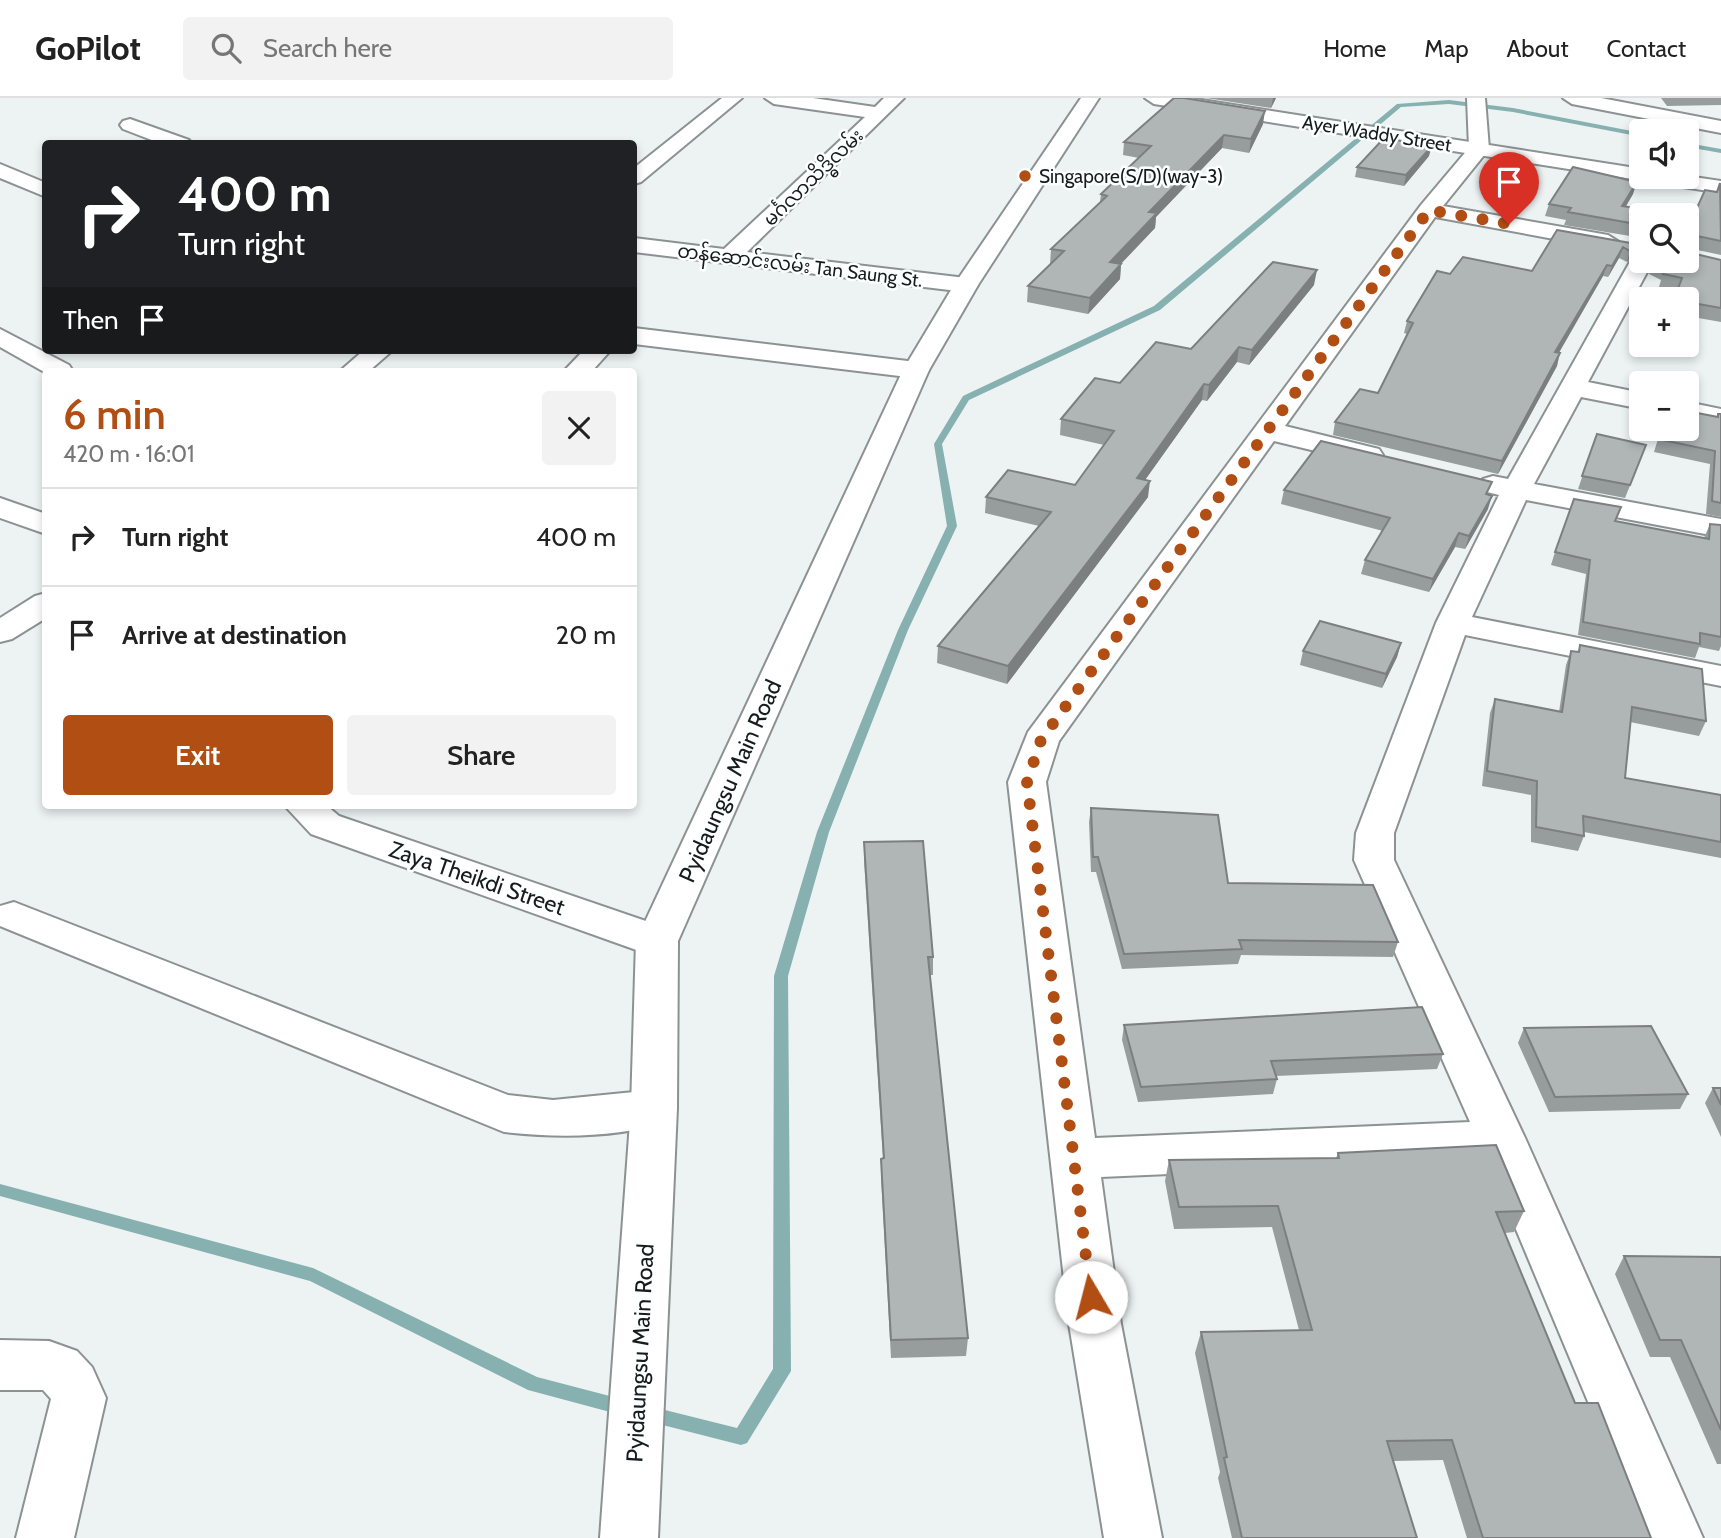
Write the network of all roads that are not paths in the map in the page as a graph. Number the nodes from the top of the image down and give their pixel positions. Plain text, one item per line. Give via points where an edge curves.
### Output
1 (733, 98) edge
2 (774, 98) edge
3 (895, 98) edge
4 (1090, 98) edge
5 (1154, 98) edge
6 (1476, 98) edge
7 (1572, 98) edge
8 (880, 113) junction
9 (130, 125) dead end
10 (1721, 127) edge
11 (171, 140) edge
12 (1479, 149) junction
13 (0, 170) edge
14 (1629, 173) edge
15 (637, 175) edge
16 (1699, 184) edge
17 (1721, 187) edge
18 (42, 189) edge
19 (1429, 210) junction
20 (637, 245) edge
21 (1629, 246) edge
22 (730, 256) junction
23 (1635, 273) edge
24 (966, 285) junction
25 (637, 336) edge
26 (0, 337) edge
27 (375, 354) edge
28 (594, 354) edge
29 (55, 368) edge
30 (357, 368) edge
31 (580, 368) edge
32 (916, 370) junction
33 (1572, 387) junction
34 (1629, 398) edge
35 (1699, 412) edge
36 (1721, 416) edge
37 (1269, 431) junction
38 (1399, 462) edge
39 (1464, 478) edge
40 (1516, 490) junction
41 (0, 506) edge
42 (42, 523) edge
43 (1721, 527) edge
44 (42, 606) edge
45 (1453, 623) junction
46 (0, 632) edge
47 (1721, 676) edge
48 (307, 809) edge
49 (14, 916) dead end
50 (657, 941) junction
51 (654, 1108) junction
52 (1502, 1140) junction
53 (1072, 1159) junction
54 (0, 1365) edge
55 (45, 1538) edge
56 (629, 1538) edge
57 (1133, 1538) edge
58 (1674, 1538) edge

1 - 15 street
2 - 8 street
3 - 8 street, မင်္ဂလာသိဒ္ဓိလမ်း
4 - 24 street, Pyidaungsu Main Road
5 - 12 street, Ayer Waddy Street
6 - 12 street
7 - 10 street
8 - 22 street, မင်္ဂလာသိဒ္ဓိလမ်း
9 - 11 street
12 - 14 street, Ayer Waddy Street
12 - 19 street
13 - 18 street
16 - 17 street
19 - 21 street
19 - 37 street
20 - 22 street, တန်ဆောင်းလမ်း Tan Saung St.
22 - 24 street, တန်ဆောင်းလမ်း Tan Saung St.
23 - 33 street
24 - 32 street, Pyidaungsu Main Road
25 - 32 street
26 - 29 street
27 - 30 street
28 - 31 street
32 - 50 street, Pyidaungsu Main Road
33 - 34 street
33 - 40 street
35 - 36 street
37 - 38 street
37 - 53 street via 1041,740 1027,782
39 - 40 street
40 - 43 street
40 - 45 street
41 - 42 street
44 - 46 street
45 - 47 street
45 - 52 street via 1375,833 1374,860
48 - 50 street, Zaya Theikdi Street via 325,825
49 - 51 street via 505,1113 553,1119
50 - 51 street, Pyidaungsu Main Road
51 - 56 street, Pyidaungsu Main Road
52 - 53 street
52 - 58 street
53 - 57 street via 1095,1324
54 - 55 street via 58,1367 71,1378 79,1398

